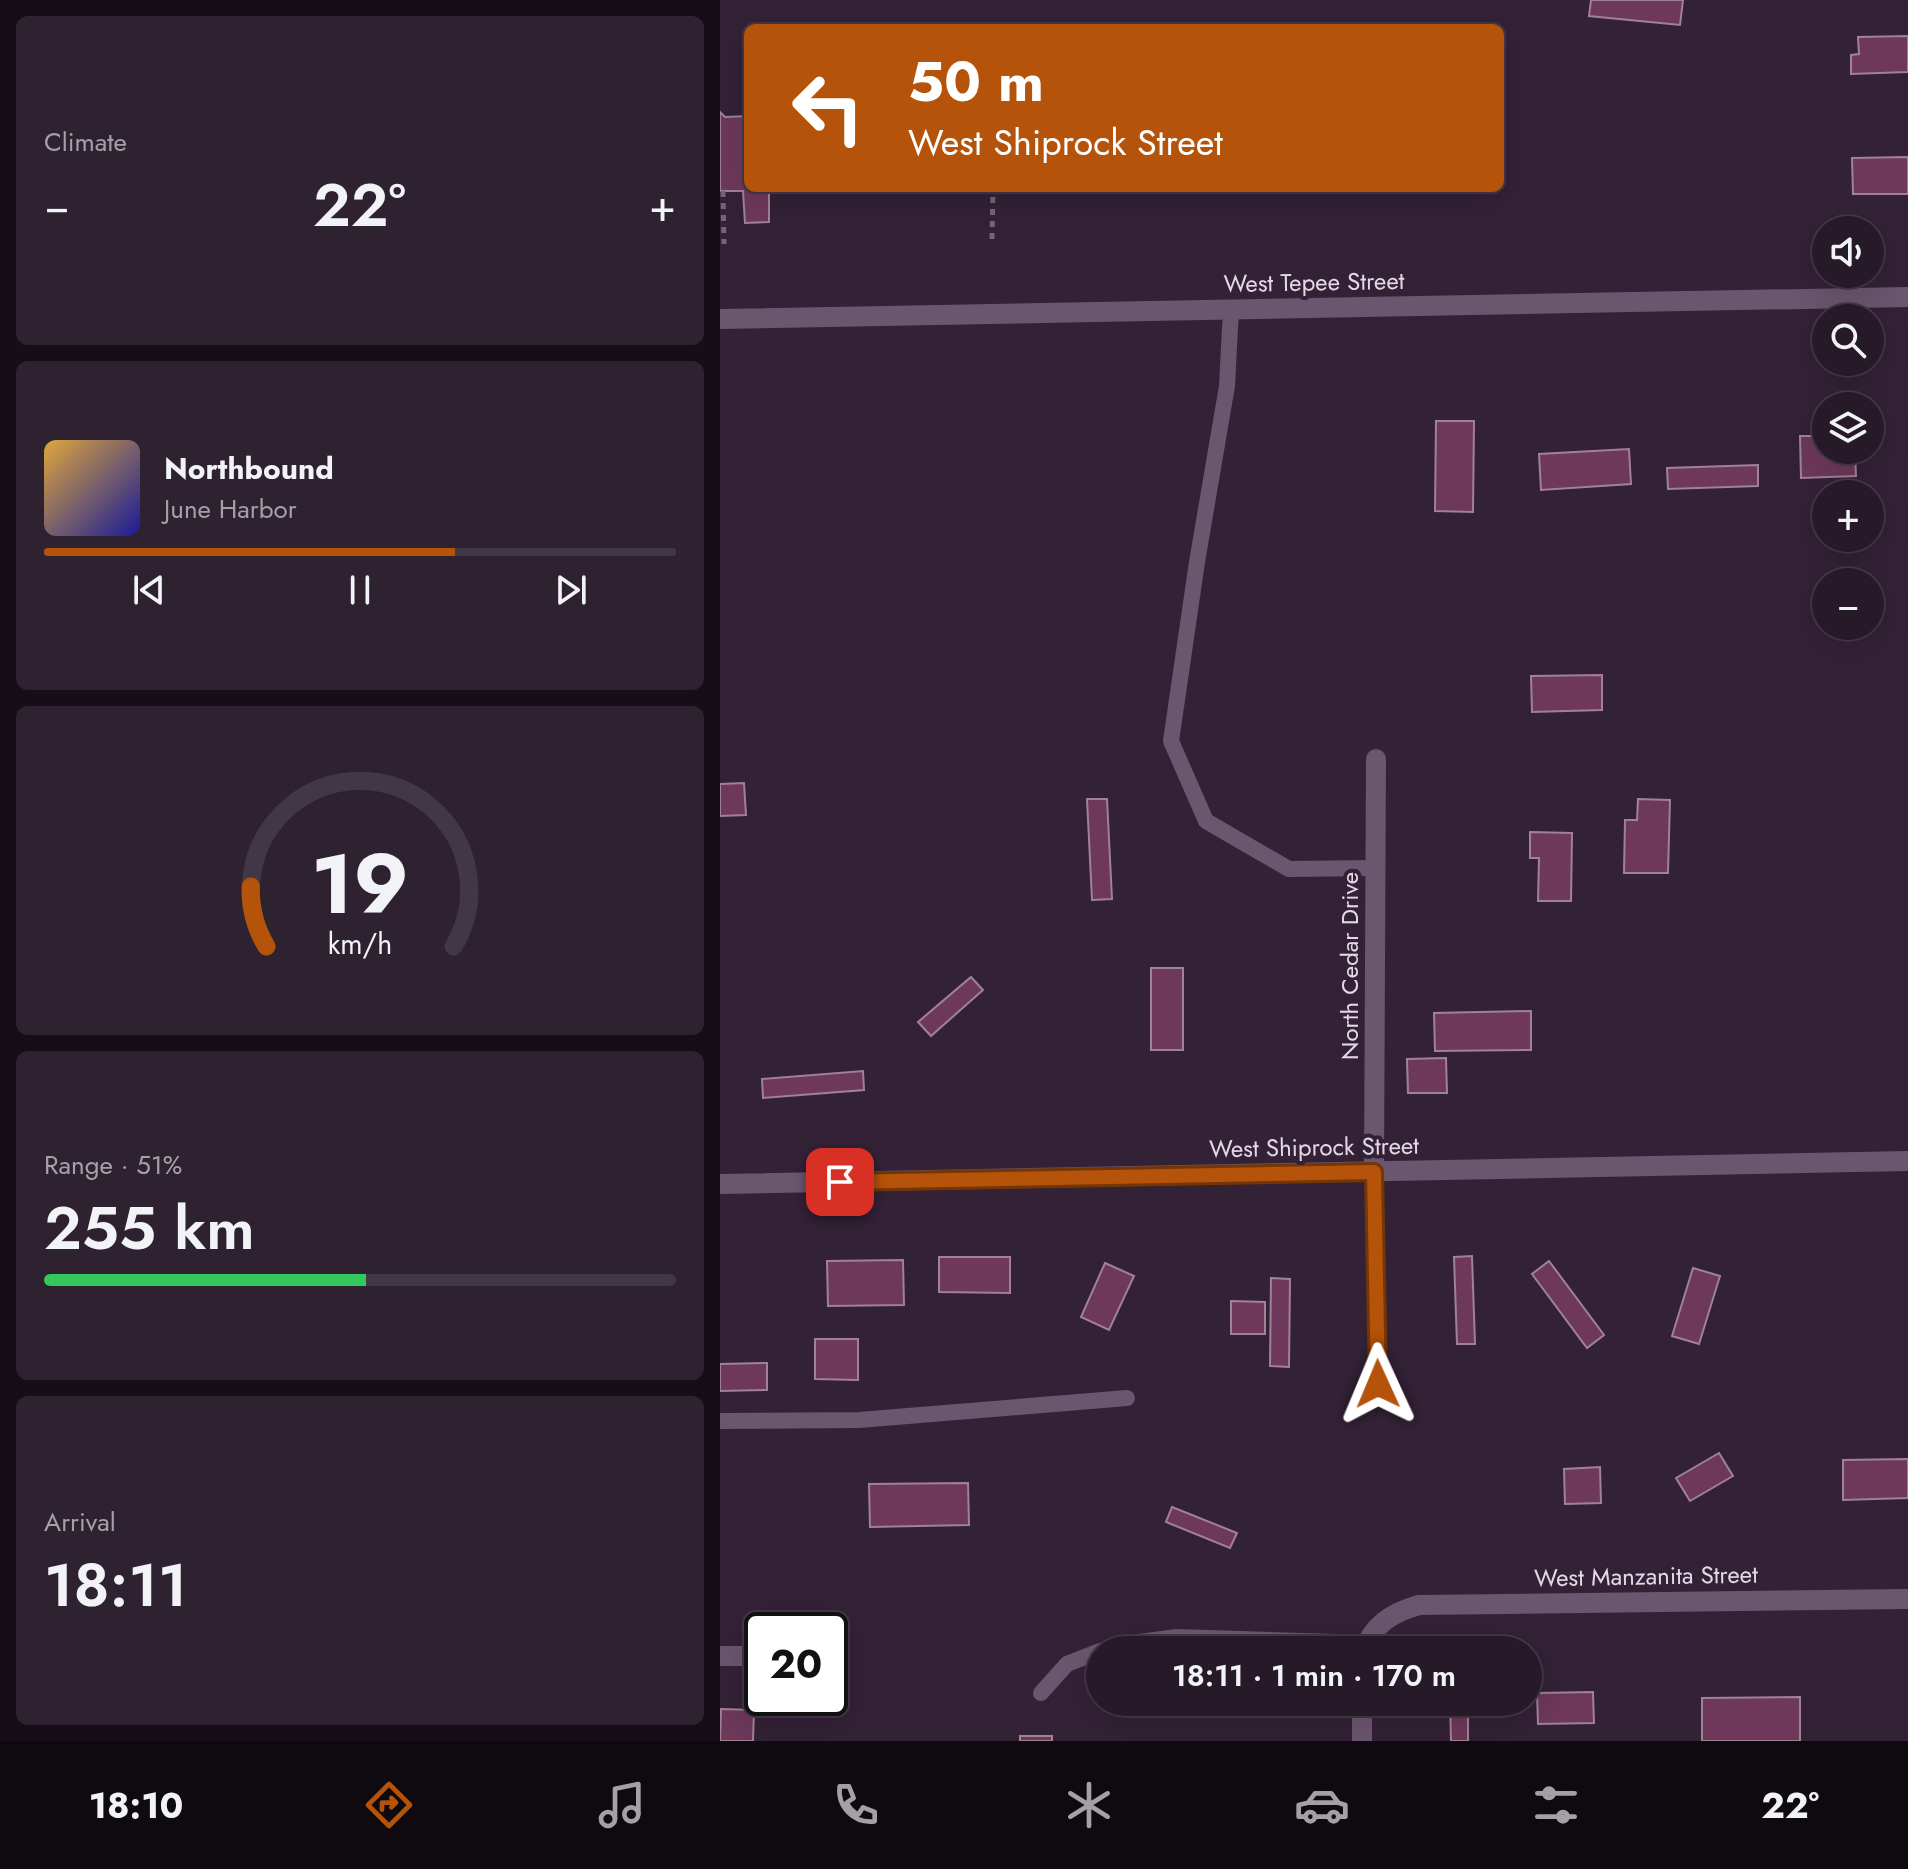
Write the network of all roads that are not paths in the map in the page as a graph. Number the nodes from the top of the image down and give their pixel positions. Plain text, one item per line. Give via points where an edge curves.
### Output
1 (1908, 297) edge
2 (1231, 309) junction
3 (720, 319) edge
4 (1376, 759) dead end
5 (1375, 868) junction
6 (1908, 1161) edge
7 (1374, 1172) junction
8 (720, 1184) edge
9 (1378, 1384) dead end
10 (1127, 1398) dead end
11 (720, 1421) edge
12 (1908, 1599) edge
13 (1374, 1636) edge
14 (720, 1656) edge
15 (744, 1656) edge
16 (1086, 1657) edge
17 (1041, 1693) dead end
18 (1362, 1716) edge
19 (1362, 1741) edge

1 - 2 street, West Tepee Street
2 - 3 street, West Tepee Street
2 - 5 lane via 1227,386 1171,741 1206,821 1289,869
4 - 5 street, North Cedar Drive
5 - 7 street, North Cedar Drive
6 - 7 street, West Shiprock Street
7 - 8 street, West Shiprock Street
7 - 9 lane
10 - 11 lane via 859,1420
12 - 13 street, West Manzanita Street via 1419,1605 1387,1618
14 - 15 street
16 - 17 lane via 1067,1664
18 - 19 street

